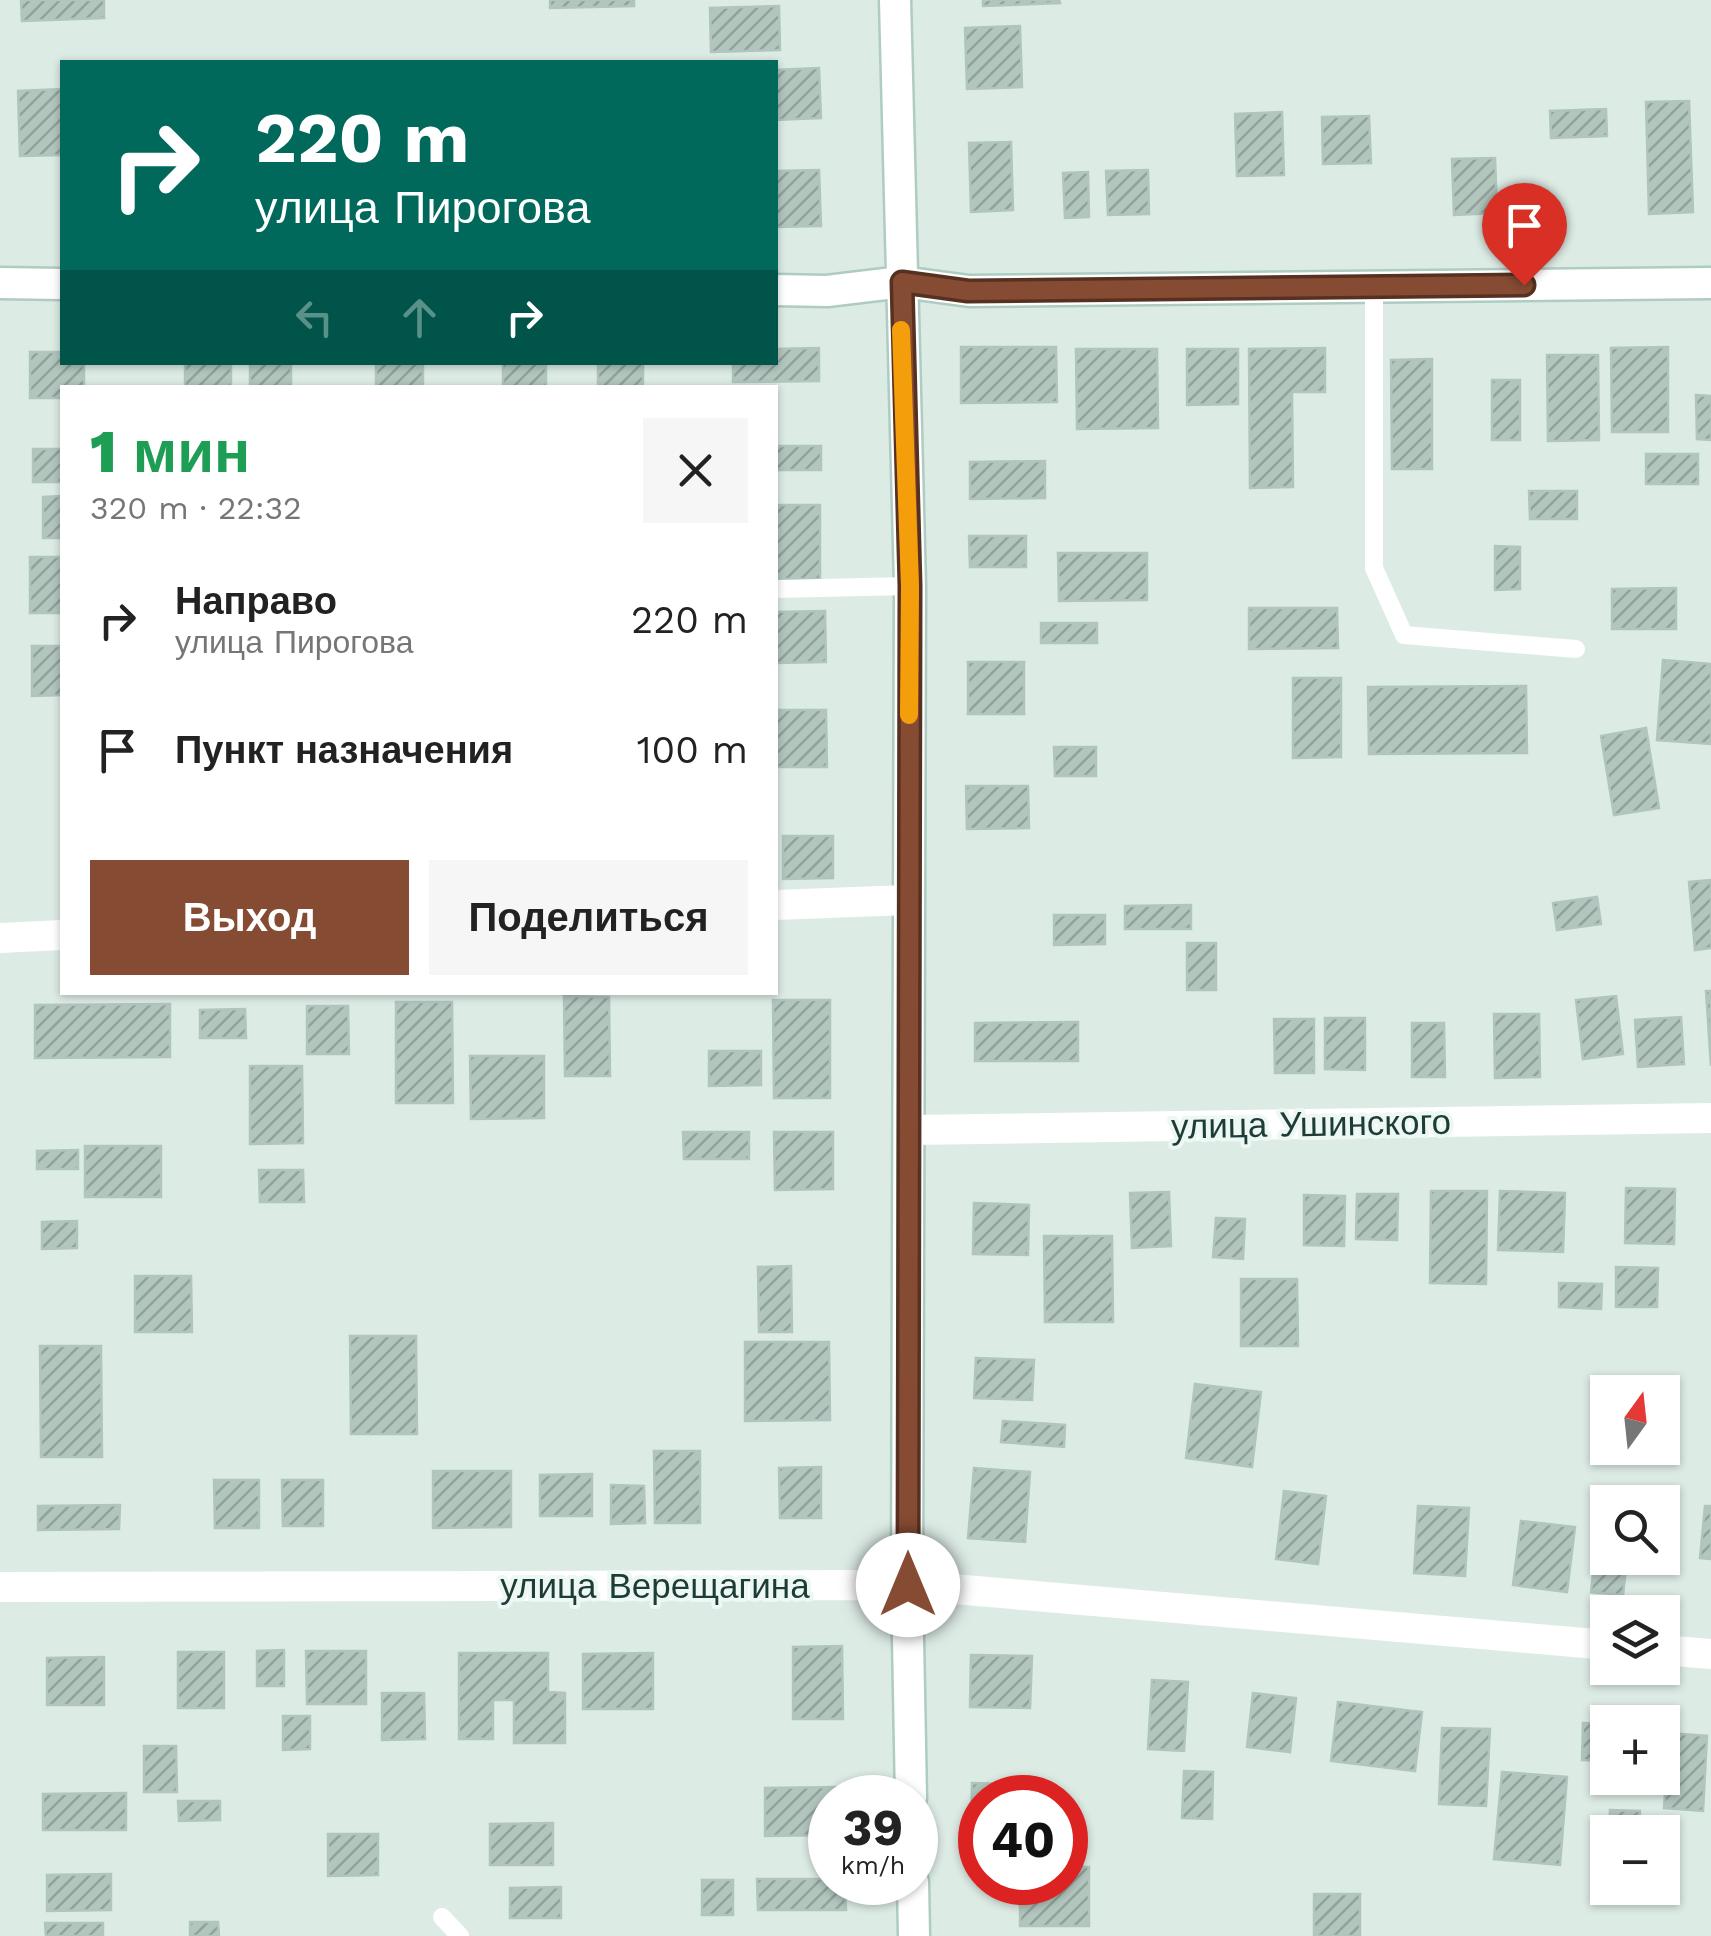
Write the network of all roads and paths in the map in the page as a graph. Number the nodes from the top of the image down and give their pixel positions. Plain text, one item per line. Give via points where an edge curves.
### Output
1 (895, 0) edge
2 (902, 282) junction
3 (1711, 283) edge
4 (0, 284) edge
5 (60, 284) edge
6 (1374, 287) junction
7 (778, 290) edge
8 (910, 586) junction
9 (778, 589) edge
10 (1576, 649) dead end
11 (908, 900) junction
12 (778, 905) edge
13 (60, 935) edge
14 (0, 938) edge
15 (1711, 1118) edge
16 (910, 1130) junction
17 (908, 1585) junction
18 (0, 1587) edge
19 (1590, 1643) edge
20 (1680, 1651) edge
21 (1711, 1654) edge
22 (911, 1775) edge
23 (913, 1905) edge
24 (442, 1917) dead end
25 (460, 1936) edge
26 (914, 1936) edge

1 - 2 street
2 - 6 street via 968,291
2 - 7 street
2 - 8 street
3 - 6 street
4 - 5 street
6 - 10 lane via 1374,568 1404,636
8 - 9 lane
8 - 11 street
11 - 12 street
11 - 16 street
13 - 14 street
15 - 16 street, улица Ушинского
16 - 17 street
17 - 18 street, улица Верещагина
17 - 19 street, улица Верещагина
17 - 22 street
20 - 21 street
23 - 26 street
24 - 25 lane

